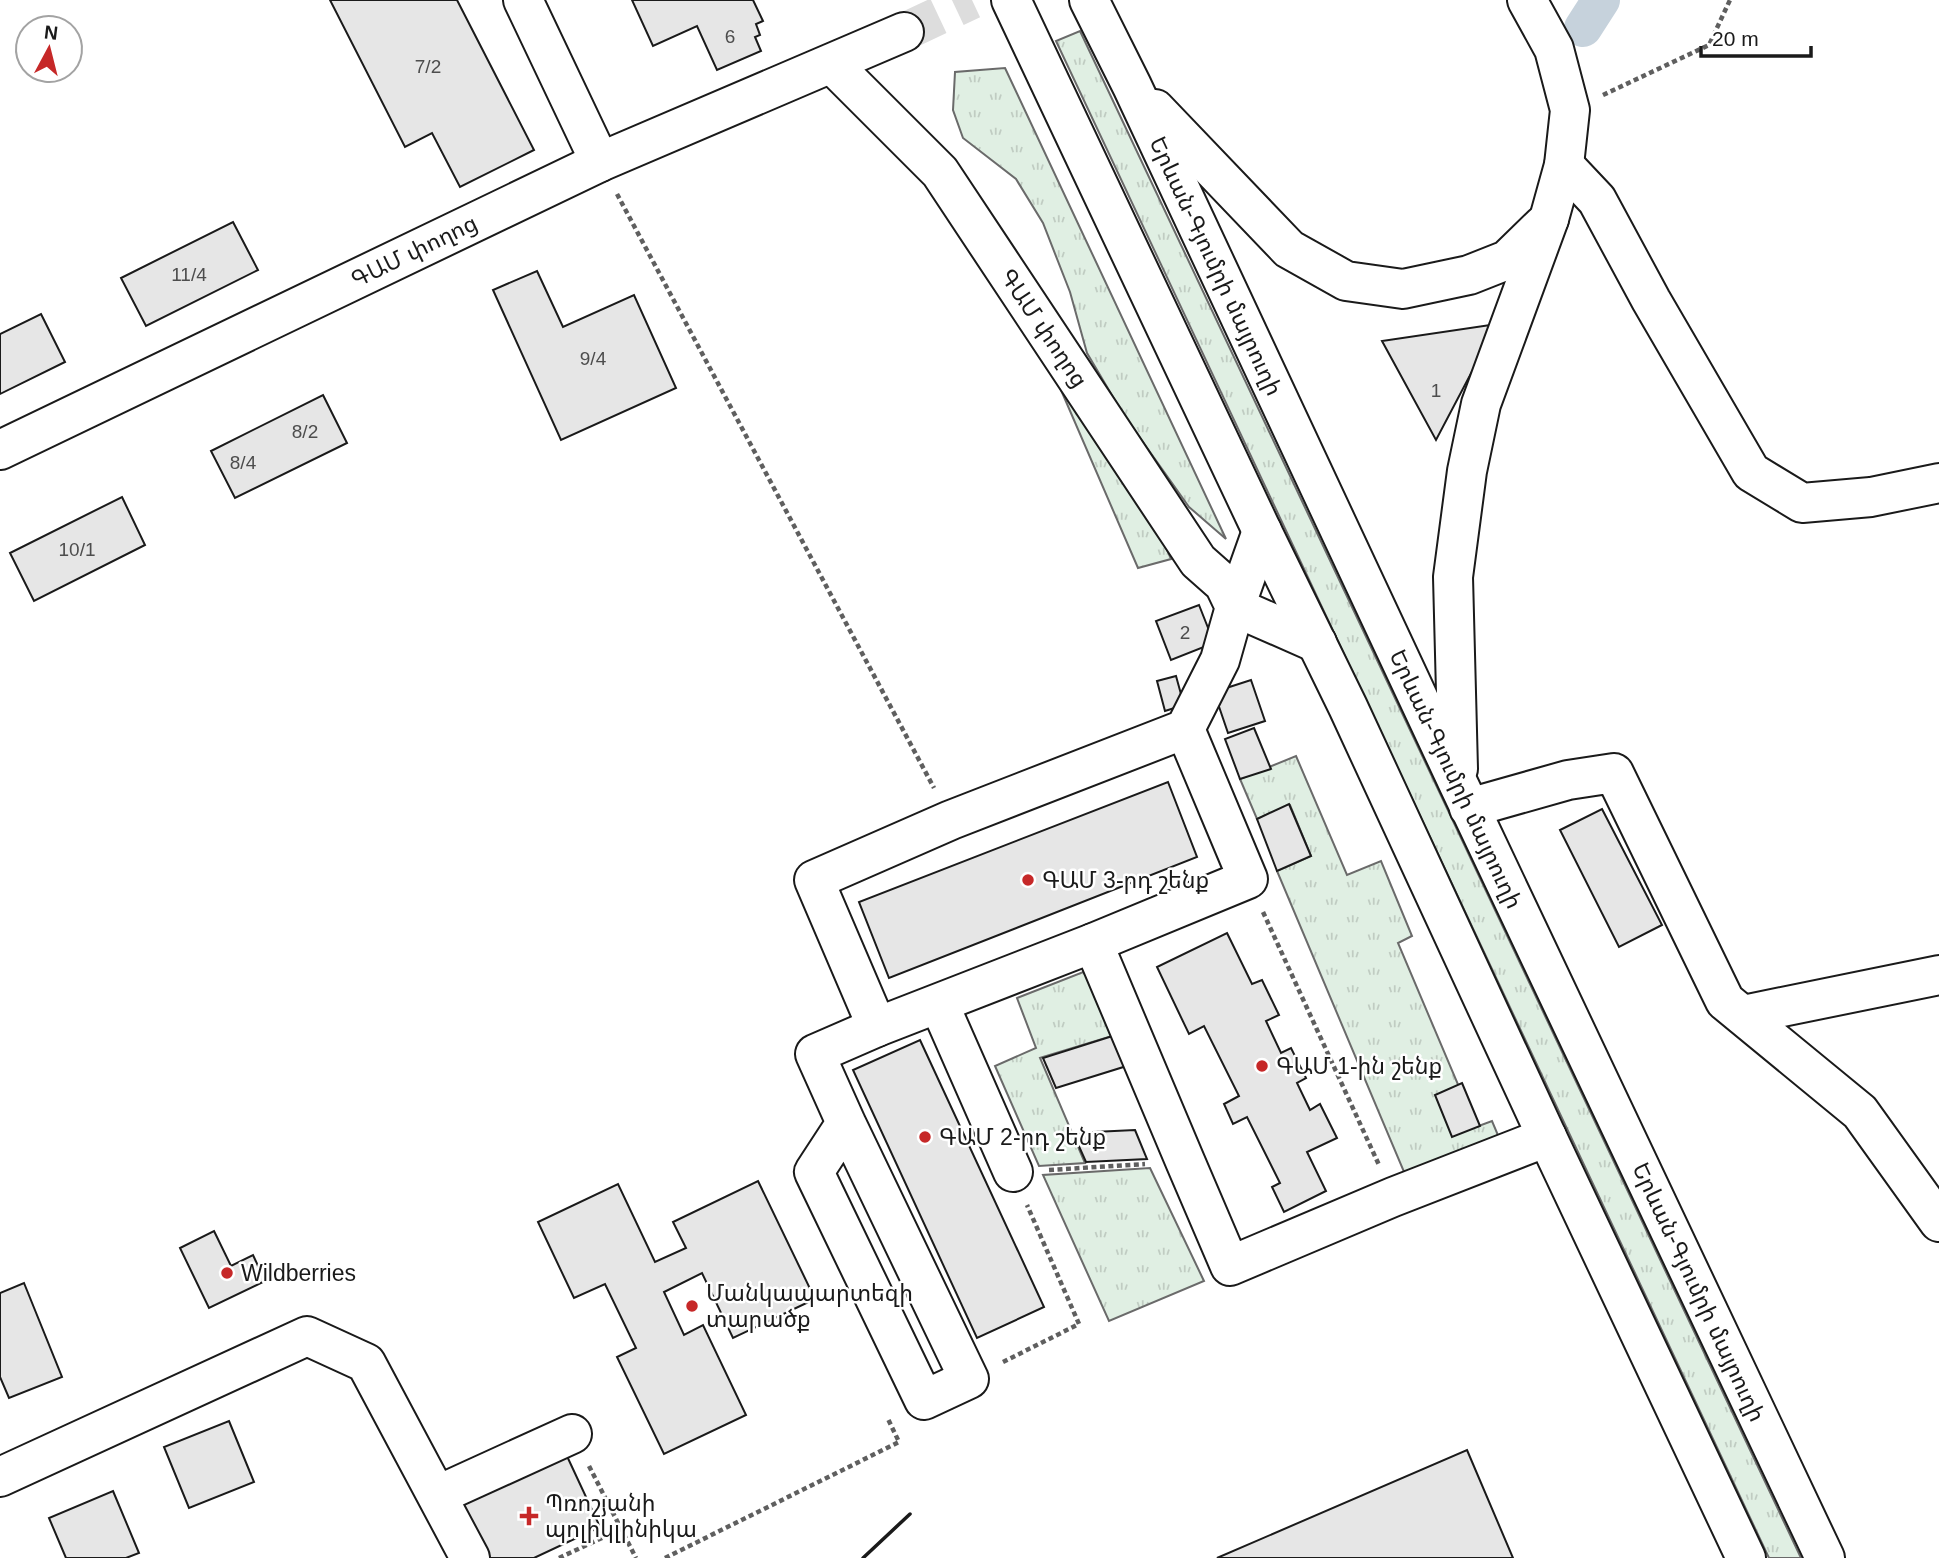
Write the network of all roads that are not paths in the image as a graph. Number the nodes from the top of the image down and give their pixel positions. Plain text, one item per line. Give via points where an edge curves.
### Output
1 (523, 0) edge
2 (1011, 0) edge
3 (1089, 0) edge
4 (1527, 0) edge
5 (904, 32) tunnel mouth
6 (832, 64) junction
7 (1132, 86) junction
8 (600, 162) junction
9 (1564, 165) junction
10 (1549, 219) junction
11 (0, 450) edge
12 (1939, 483) edge
13 (1262, 531) junction
14 (1235, 607) junction
15 (1317, 643) junction
16 (1185, 729) junction
17 (1464, 796) junction
18 (1093, 943) junction
19 (1939, 975) edge
20 (939, 1004) junction
21 (1743, 1015) junction
22 (877, 1027) junction
23 (846, 1123) junction
24 (1547, 1137) junction
25 (1013, 1172) road end
26 (1939, 1222) edge
27 (572, 1434) road end
28 (0, 1477) edge
29 (438, 1495) junction
30 (470, 1558) edge
31 (1746, 1558) edge
32 (1825, 1558) edge

1 - 8 main road
2 - 13 main road
3 - 7 main road, Երևան-Գյումրի մայրուղի
4 - 9 main road via 1554,49 1570,110
5 - 6 main road, ԳԱՄ փողոց
6 - 8 main road, ԳԱՄ փողոց
6 - 14 main road, ԳԱՄ փողոց via 940,172 1198,561 1224,584
7 - 10 main road via 1290,249 1346,281 1403,289 1469,275 1507,260
7 - 17 main road, Երևան-Գյումրի մայրուղի
8 - 11 main road, ԳԱՄ փողոց
9 - 10 main road
9 - 12 main road via 1597,200 1751,472 1802,503 1871,497
10 - 17 main road via 1481,404 1466,471 1453,578
13 - 14 main road
13 - 15 main road
14 - 15 main road
14 - 16 main road via 1220,660
15 - 24 main road
16 - 18 main road via 1248,879
16 - 22 main road via 951,820 814,880
17 - 21 main road via 1614,773 1725,1001
17 - 32 main road, Երևան-Գյումրի մայրուղի
18 - 20 main road
18 - 24 main road via 1230,1266
19 - 21 main road
20 - 22 main road
20 - 25 main road
21 - 26 main road via 1860,1112
22 - 23 main road via 815,1054
23 - 23 main road via 814,1172 924,1400 969,1379
24 - 31 main road
27 - 29 main road
28 - 29 main road via 307,1336 366,1363
29 - 30 main road

